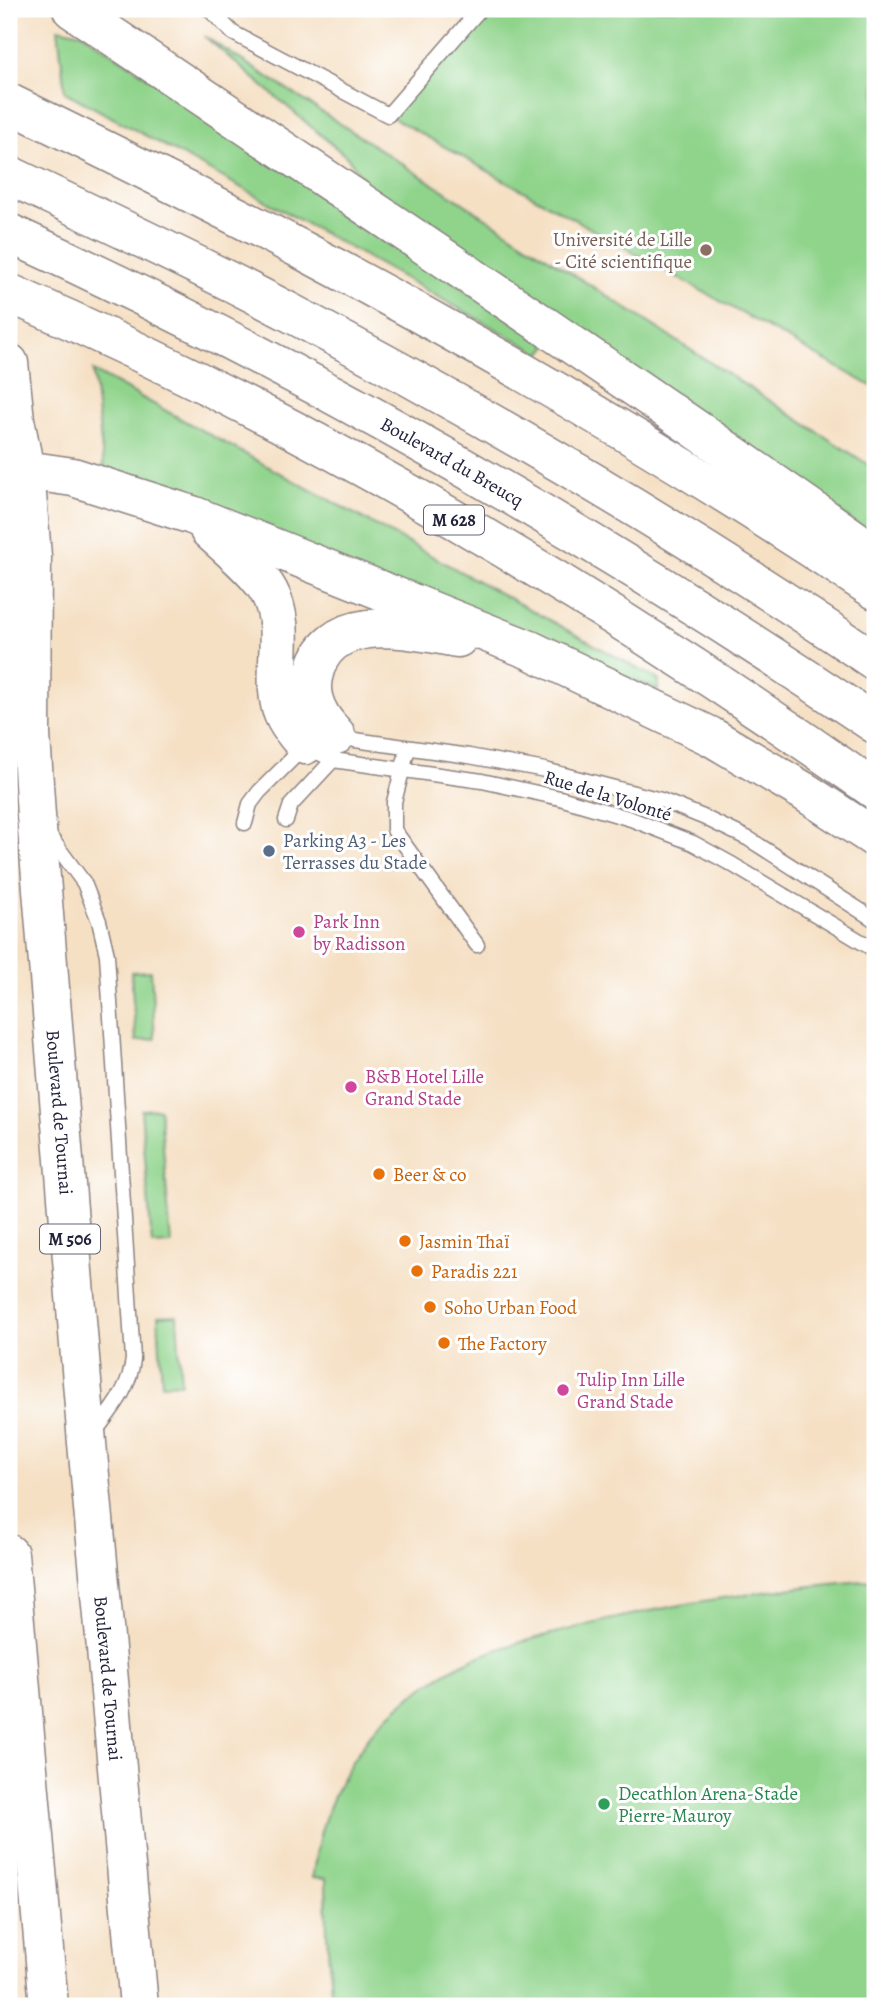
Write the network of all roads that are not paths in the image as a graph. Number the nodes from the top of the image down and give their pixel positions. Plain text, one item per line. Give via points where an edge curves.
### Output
1 (209, 9) edge
2 (480, 9) edge
3 (79, 10) edge
4 (9, 103) edge
5 (9, 176) edge
6 (9, 233) edge
7 (9, 293) edge
8 (9, 363) edge
9 (17, 469) edge
10 (192, 515) junction
11 (875, 554) edge
12 (875, 590) edge
13 (272, 598) junction
14 (344, 636) junction
15 (530, 650) junction
16 (875, 661) edge
17 (875, 724) edge
18 (324, 747) junction
19 (408, 748) junction
20 (401, 770) junction
21 (875, 790) edge
22 (36, 816) junction
23 (286, 820) dead end
24 (245, 824) dead end
25 (875, 838) edge
26 (875, 920) edge
27 (477, 945) dead end
28 (875, 950) edge
29 (87, 1443) junction
30 (9, 1554) edge
31 (49, 2006) edge
32 (139, 2006) edge

1 - 2 lane via 233,33 388,115
3 - 11 main road
4 - 12 main road via 300,249 538,380
5 - 16 main road via 277,306 466,408 693,543
6 - 17 main road, Boulevard du Breucq / M 628 via 237,344 475,475 683,598
7 - 21 main road, M 628 via 197,381 454,520 705,675
8 - 9 main road, M 506
9 - 10 main road via 73,477
9 - 22 main road, Boulevard de Tournai / M 506 via 33,582 30,693
10 - 13 main road via 251,570
10 - 15 main road
13 - 14 main road via 300,625
13 - 18 main road via 280,637 280,705 288,725
14 - 15 main road via 376,628 405,629
14 - 18 main road via 315,665 311,684
15 - 25 main road via 710,736
18 - 19 lane, Rue de la Volonté via 355,740
18 - 20 lane, Rue de la Volonté
18 - 23 lane
18 - 24 lane via 259,792
19 - 20 lane
19 - 26 lane, Rue de la Volonté via 545,770 661,800 749,839
20 - 27 lane via 394,830
20 - 28 lane, Rue de la Volonté via 482,781 631,819 723,859
22 - 29 main road, Boulevard de Tournai / M 506
22 - 29 lane via 83,883 107,955 134,1351 127,1387
29 - 32 main road, Boulevard de Tournai / M 506
30 - 31 main road

